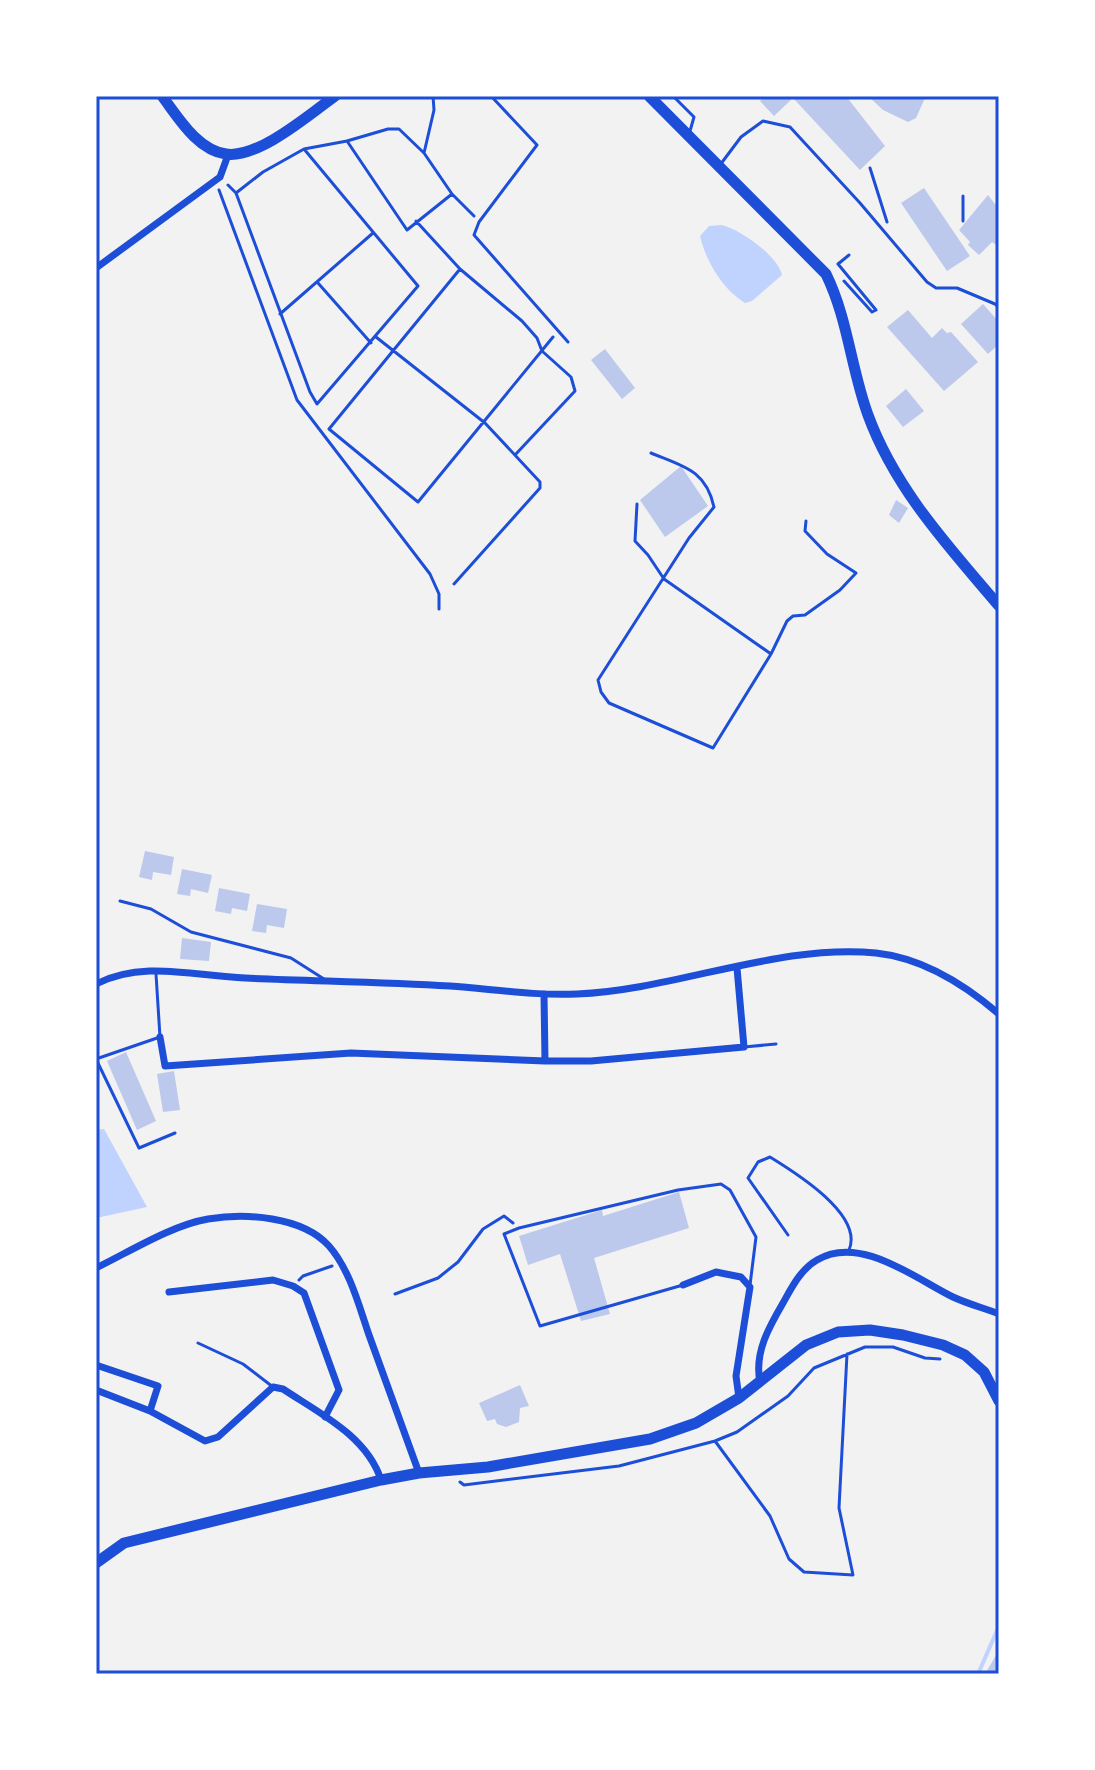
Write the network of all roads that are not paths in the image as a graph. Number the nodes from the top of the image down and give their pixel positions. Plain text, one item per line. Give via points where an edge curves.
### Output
1 (162, 96) edge
2 (335, 96) edge
3 (491, 96) edge
4 (649, 96) edge
5 (673, 96) edge
6 (689, 136) junction
7 (228, 155) junction
8 (719, 166) junction
9 (96, 268) edge
10 (999, 308) edge
11 (568, 342) dead end
12 (999, 606) edge
13 (120, 901) dead end
14 (737, 968) junction
15 (156, 970) junction
16 (326, 979) junction
17 (96, 984) edge
18 (544, 994) junction
19 (999, 1014) edge
20 (160, 1037) junction
21 (776, 1044) dead end
22 (744, 1047) junction
23 (96, 1059) edge
24 (545, 1061) junction
25 (175, 1133) dead end
26 (788, 1235) dead end
27 (848, 1253) junction
28 (96, 1268) edge
29 (683, 1285) joint
30 (750, 1287) junction
31 (169, 1292) dead end
32 (999, 1314) edge
33 (198, 1343) dead end
34 (96, 1365) edge
35 (760, 1382) junction
36 (273, 1387) junction
37 (96, 1390) edge
38 (739, 1398) junction
39 (999, 1401) edge
40 (150, 1411) junction
41 (325, 1417) junction
42 (419, 1473) junction
43 (381, 1480) junction
44 (96, 1563) edge

1 - 7 main road via 195,138
2 - 7 main road via 276,139
3 - 11 lane via 537,145 474,235
4 - 6 main road
5 - 6 lane via 694,117
6 - 8 main road
7 - 9 street via 218,179
8 - 10 lane via 741,137 763,121 790,127 927,282 936,288 957,288
8 - 12 main road via 826,274 838,298 868,415 905,489
13 - 16 lane via 151,909 191,932 291,958
14 - 18 street via 618,989
14 - 19 street via 830,950 880,953 934,970 975,992
14 - 22 street
15 - 16 street
15 - 17 street via 115,975
15 - 20 lane
16 - 18 street
18 - 24 street
20 - 23 lane
20 - 24 street via 165,1066 351,1053
21 - 22 lane
22 - 24 street
23 - 25 lane via 139,1148
26 - 27 lane via 748,1178 758,1162 770,1157 839,1209 849,1224
27 - 32 street via 870,1256
27 - 35 street via 820,1258 792,1287 770,1325 756,1365
28 - 42 street via 207,1219 250,1217 309,1231 341,1264
29 - 30 street via 716,1272 741,1277
29 - 30 lane via 540,1326 504,1234 721,1184 730,1190 756,1237
30 - 38 street via 736,1376
31 - 41 street via 273,1280 304,1293 339,1390
33 - 36 lane via 243,1364
34 - 40 street via 158,1386
35 - 38 main road
35 - 39 main road via 820,1337 870,1330 943,1345 965,1355 984,1372
36 - 40 street via 218,1437 205,1441
36 - 41 street
37 - 40 street
38 - 42 main road via 696,1423 650,1439 488,1467
41 - 43 street via 360,1443
42 - 43 main road
43 - 44 main road via 124,1543

